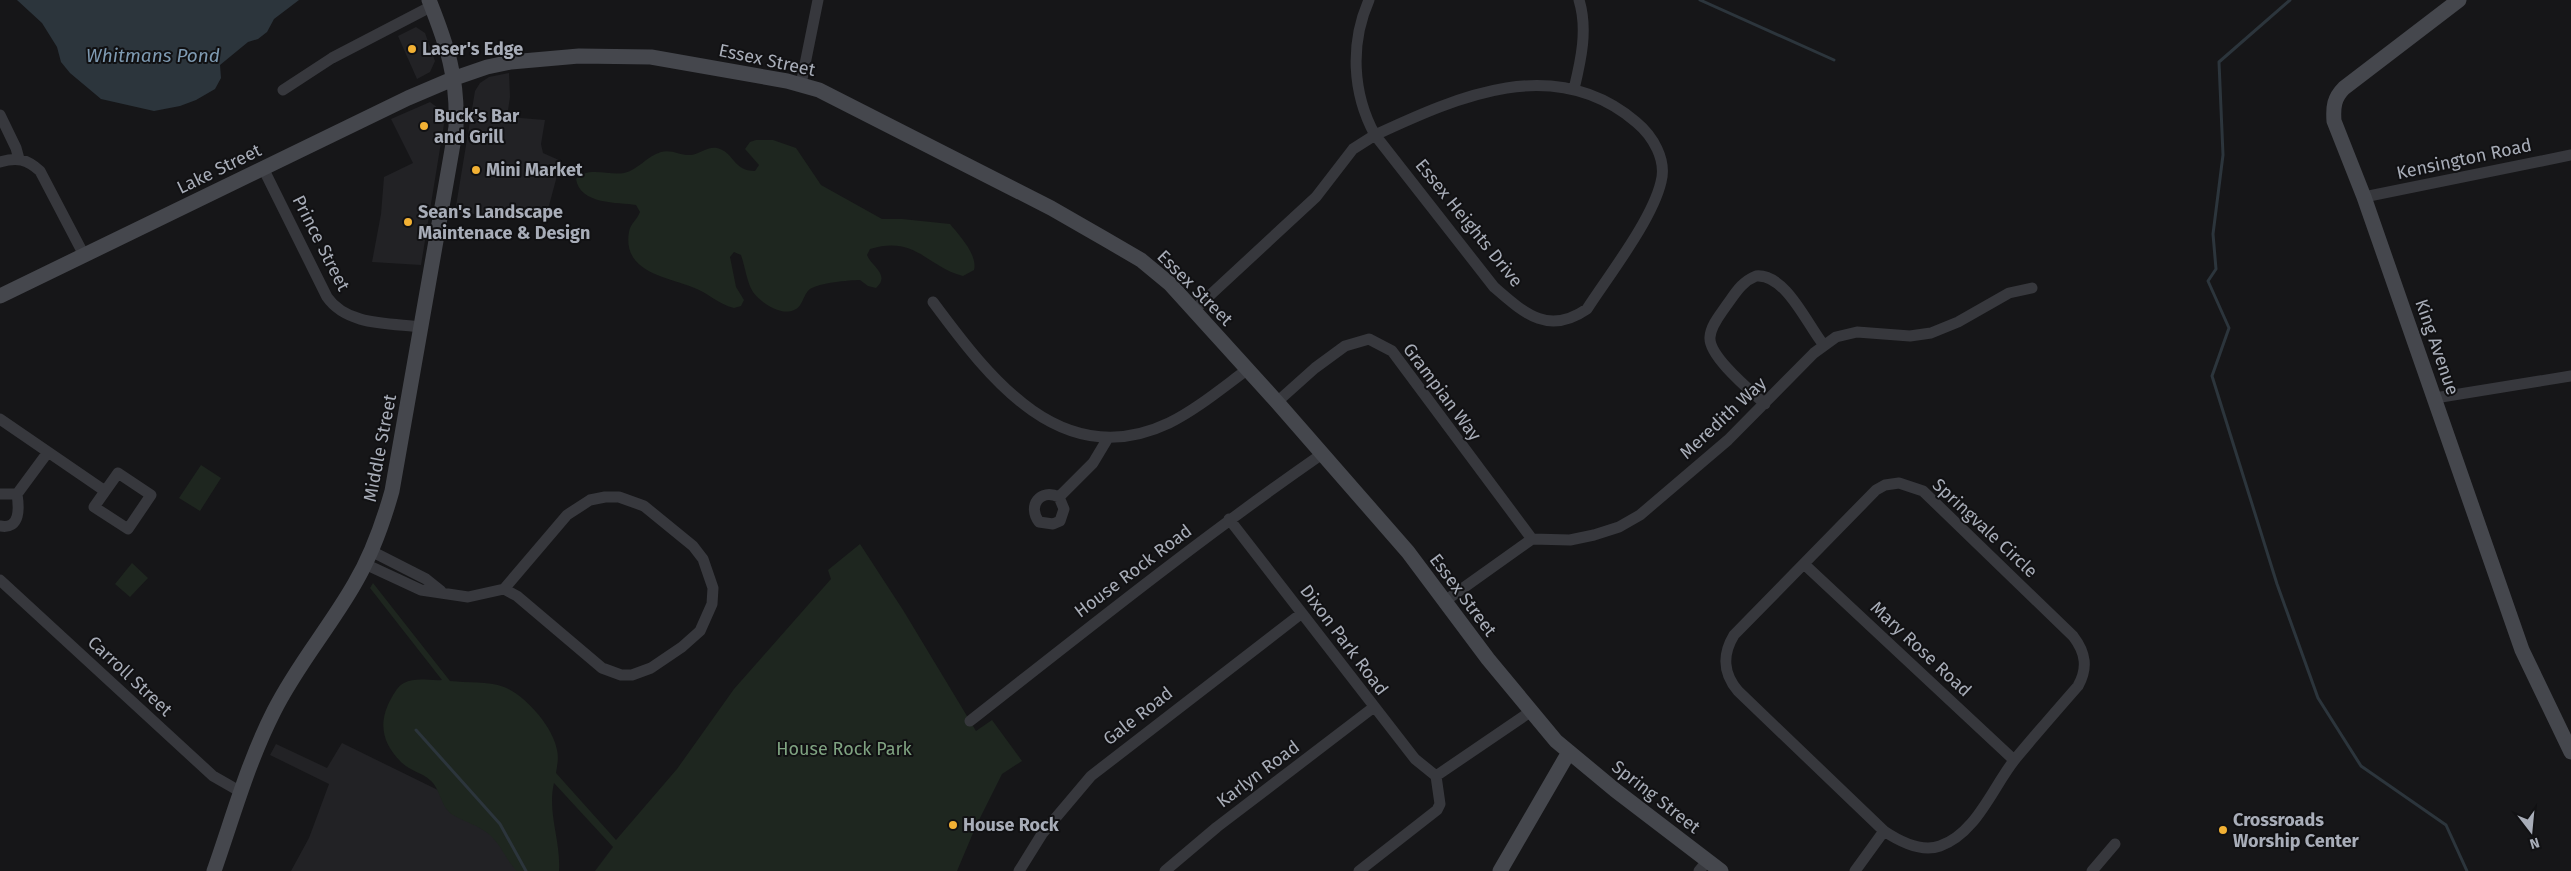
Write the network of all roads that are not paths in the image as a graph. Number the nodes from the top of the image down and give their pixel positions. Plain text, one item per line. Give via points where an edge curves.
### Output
1 (818, 0) edge
2 (1369, 0) edge
3 (1579, 0) edge
4 (2458, 0) edge
5 (430, 2) edge
6 (455, 78) junction
7 (801, 84) junction
8 (1574, 89) junction
9 (283, 90) dead end
10 (0, 116) edge
11 (1375, 135) junction
12 (2571, 154) edge
13 (19, 158) junction
14 (0, 162) edge
15 (263, 168) junction
16 (2364, 197) junction
17 (84, 255) junction
18 (2032, 288) dead end
19 (0, 296) edge
20 (934, 302) dead end
21 (1194, 310) junction
22 (422, 327) junction
23 (1823, 344) junction
24 (1248, 369) junction
25 (2571, 376) edge
26 (2435, 398) junction
27 (1277, 402) junction
28 (1765, 404) junction
29 (0, 419) edge
30 (1108, 438) junction
31 (48, 452) junction
32 (1322, 454) junction
33 (105, 491) junction
34 (0, 494) edge
35 (17, 494) junction
36 (1059, 497) dead end
37 (1229, 519) junction
38 (0, 526) edge
39 (1532, 539) junction
40 (368, 558) junction
41 (1804, 564) junction
42 (0, 580) edge
43 (504, 589) junction
44 (1445, 601) junction
45 (1302, 612) junction
46 (1374, 707) junction
47 (1530, 712) junction
48 (970, 721) dead end
49 (1569, 752) junction
50 (2571, 752) edge
51 (2014, 760) junction
52 (1436, 776) junction
53 (241, 792) junction
54 (1884, 831) junction
55 (2115, 844) dead end
56 (1703, 866) edge
57 (214, 871) edge
58 (1020, 871) edge
59 (1165, 871) edge
60 (1358, 871) edge
61 (1500, 871) edge
62 (1722, 871) edge
63 (1855, 871) edge
64 (2092, 871) edge

1 - 7 street
2 - 11 street via 1357,40 1356,67 1361,99
3 - 8 street via 1584,18
4 - 16 street, King Avenue via 2352,80 2337,96 2333,108 2334,121
5 - 6 street, Middle Street
5 - 9 street
6 - 7 street, Essex Street via 511,62 614,55 678,61
6 - 15 street, Lake Street
6 - 22 street, Middle Street via 456,127
7 - 21 street, Essex Street via 819,90 1106,239 1157,272
8 - 11 street, Essex Heights Drive via 1518,86 1484,92 1455,100
8 - 11 street, Essex Heights Drive via 1599,97 1639,124 1653,139 1661,163 1662,180 1655,201 1618,262 1587,309 1573,318 1557,321 1537,319 1494,286
10 - 13 street
11 - 21 street, Essex Heights Drive via 1353,149 1303,210
12 - 16 street, Kensington Road
13 - 14 street
13 - 17 street via 31,162 40,171
15 - 17 street, Lake Street
15 - 22 street, Prince Street via 327,296 338,310 352,317
16 - 26 street, King Avenue
17 - 19 street, Lake Street
18 - 23 street, Meredith Way via 2009,292 1958,322 1931,333 1910,336 1857,332
20 - 30 street via 991,376 1024,405 1076,432
21 - 24 street, Essex Street
22 - 40 street, Middle Street via 392,491
23 - 28 street, Meredith Way
23 - 28 street via 1782,286 1772,278 1756,276 1740,287 1714,324 1710,344 1720,360
24 - 27 street, Essex Street
24 - 30 street via 1204,402 1170,422 1140,434
25 - 26 street
26 - 50 street, King Avenue via 2522,650
27 - 32 street, Essex Street
27 - 39 street, Grampian Way via 1345,346 1369,339 1382,345 1392,351 1411,374 1480,473
28 - 39 street, Meredith Way via 1640,516 1594,535 1570,540
29 - 31 street
30 - 36 street via 1093,462
31 - 33 street
31 - 35 street
32 - 37 street, House Rock Road
32 - 44 street, Essex Street via 1408,552
33 - 33 street via 94,508 128,529 151,495 118,473
34 - 35 street
35 - 38 street via 20,511 17,519 12,524
37 - 45 street, Dixon Park Road
37 - 48 street, House Rock Road
39 - 44 street
40 - 43 street via 426,579 441,591 468,597
40 - 53 street, Middle Street via 288,685 266,727
41 - 51 street, Mary Rose Road
41 - 51 street, Springvale Circle via 1880,488 1899,483 1923,491 2073,636 2084,655 2084,675 2078,686
41 - 54 street, Springvale Circle via 1734,634 1727,648 1726,669 1738,691
42 - 53 street, Carroll Street via 213,776
43 - 43 street via 578,506 605,497 619,497 637,502 693,546 703,558 712,588 712,604 692,640 651,668 621,675 602,668 517,596
44 - 47 street, Essex Street
45 - 46 street, Dixon Park Road
45 - 58 street, Gale Road via 1091,776 1042,834
46 - 52 street, Dixon Park Road via 1415,759
46 - 59 street, Karlyn Road via 1217,827
47 - 49 street, Essex Street
47 - 52 street
49 - 56 street, Spring Street
49 - 61 street
51 - 54 street, Springvale Circle via 1962,834 1950,842 1927,849 1898,840
52 - 60 street via 1440,804 1437,810
53 - 57 street, Middle Street
54 - 63 street
55 - 64 street
56 - 62 street, Spring Street

